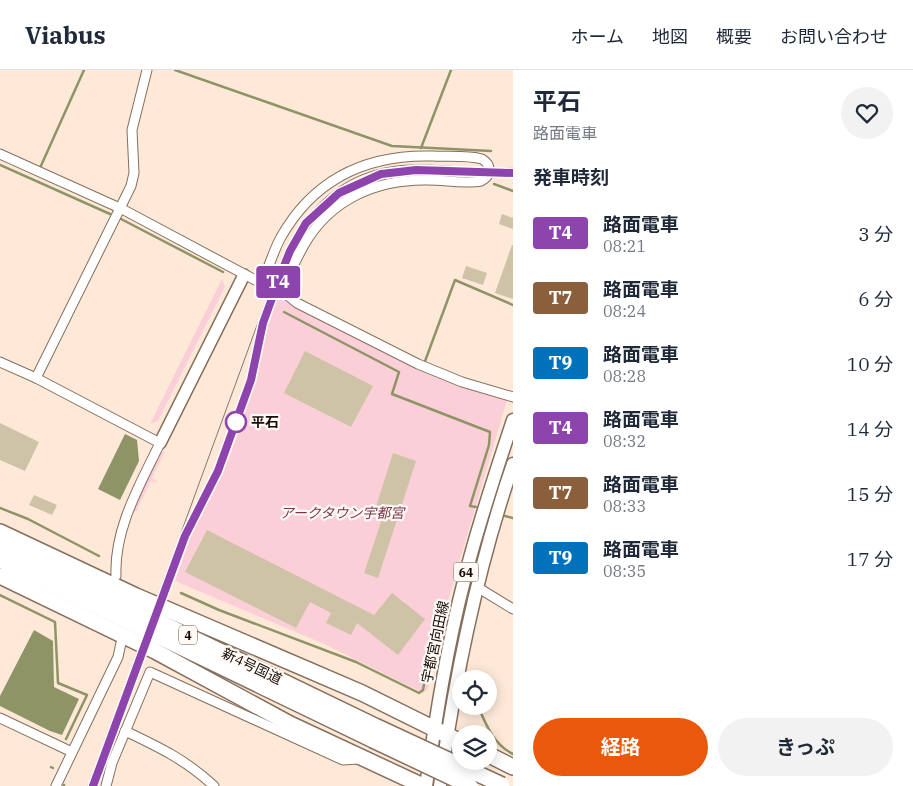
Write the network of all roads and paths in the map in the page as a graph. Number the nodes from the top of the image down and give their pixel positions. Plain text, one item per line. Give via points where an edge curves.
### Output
1 (147, 70) edge
2 (0, 154) edge
3 (123, 205) junction
4 (244, 275) junction
5 (0, 362) edge
6 (36, 378) junction
7 (513, 397) edge
8 (513, 420) edge
9 (160, 444) junction
10 (513, 464) edge
11 (0, 532) edge
12 (0, 545) edge
13 (0, 560) edge
14 (0, 576) edge
15 (116, 576) dead end
16 (477, 587) junction
17 (513, 609) edge
18 (121, 643) dead end
19 (0, 718) edge
20 (125, 731) junction
21 (440, 731) junction
22 (374, 733) junction
23 (452, 737) edge
24 (72, 752) junction
25 (361, 758) junction
26 (497, 759) edge
27 (513, 768) edge
28 (56, 786) edge
29 (106, 786) edge
30 (214, 786) edge
31 (424, 786) edge
32 (440, 786) edge
33 (470, 786) edge
34 (503, 786) edge

1 - 3 street via 132,130 134,173
2 - 3 street
3 - 4 street
3 - 6 street
4 - 7 street via 257,282 262,281 280,239 301,207 332,180 358,166 405,156 478,158 486,161 488,175 482,181 393,182 355,195 337,206 322,220 302,248 288,282 287,295 418,364 462,382
4 - 9 street
5 - 6 street
6 - 9 street
8 - 21 main road, 宇都宮向田線 / 64 via 465,577 450,641
9 - 15 street via 127,515 119,542
10 - 16 main road, 宇都宮向田線 / 64
11 - 21 highway
12 - 22 highway, 新4号国道 / 4
13 - 22 highway, 新4号国道 / 4
14 - 25 highway via 155,651 290,724
16 - 17 street
16 - 21 main road, 宇都宮向田線 / 64 via 451,705
18 - 24 street via 118,657
19 - 24 street
20 - 25 street via 150,672 343,760
20 - 29 street
20 - 30 street via 178,756
21 - 23 highway
21 - 31 main road, 宇都宮向田線 / 64
21 - 32 main road, 宇都宮向田線 / 64
22 - 33 highway, 新4号国道 / 4, bridge
22 - 34 highway, 新4号国道 / 4, bridge
24 - 28 street
25 - 31 highway
26 - 27 highway

